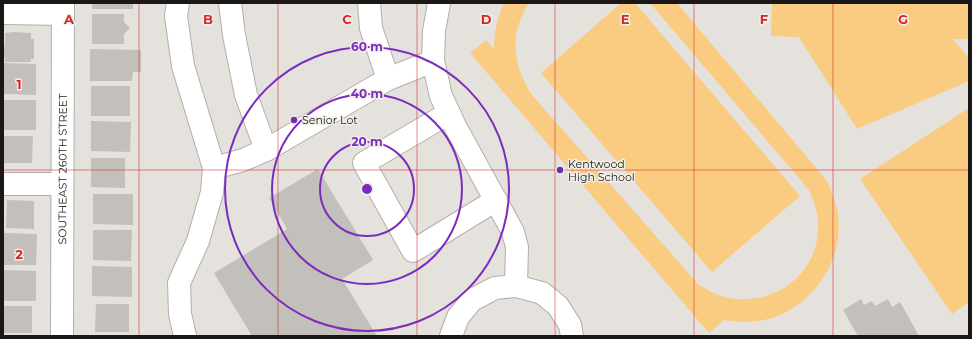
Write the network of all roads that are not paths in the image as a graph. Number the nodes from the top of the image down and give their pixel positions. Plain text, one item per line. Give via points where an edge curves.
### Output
1 (178, 3) edge
2 (230, 3) edge
3 (369, 3) edge
4 (439, 3) edge
5 (63, 9) edge
6 (3, 13) edge
7 (433, 61) junction
8 (388, 79) junction
9 (449, 113) junction
10 (266, 150) junction
11 (214, 168) junction
12 (3, 184) edge
13 (62, 184) junction
14 (496, 200) junction
15 (516, 286) junction
16 (62, 336) edge
17 (185, 336) edge
18 (451, 336) edge
19 (572, 336) edge

1 - 11 street via 176,16 183,66
2 - 10 street via 246,95
3 - 8 street via 371,28
4 - 7 street via 434,31
5 - 6 street
5 - 13 street, SOUTHEAST 260TH STREET
7 - 8 street
7 - 9 street
8 - 10 street
9 - 14 street
9 - 14 street via 364,163 414,251
10 - 11 street
11 - 17 street via 212,192 198,241 179,284 180,314
12 - 13 street
13 - 16 street, SOUTHEAST 260TH STREET
14 - 15 street via 513,232 517,247
15 - 18 street via 495,288 472,300 458,317
15 - 19 street via 542,293 558,306 570,325

